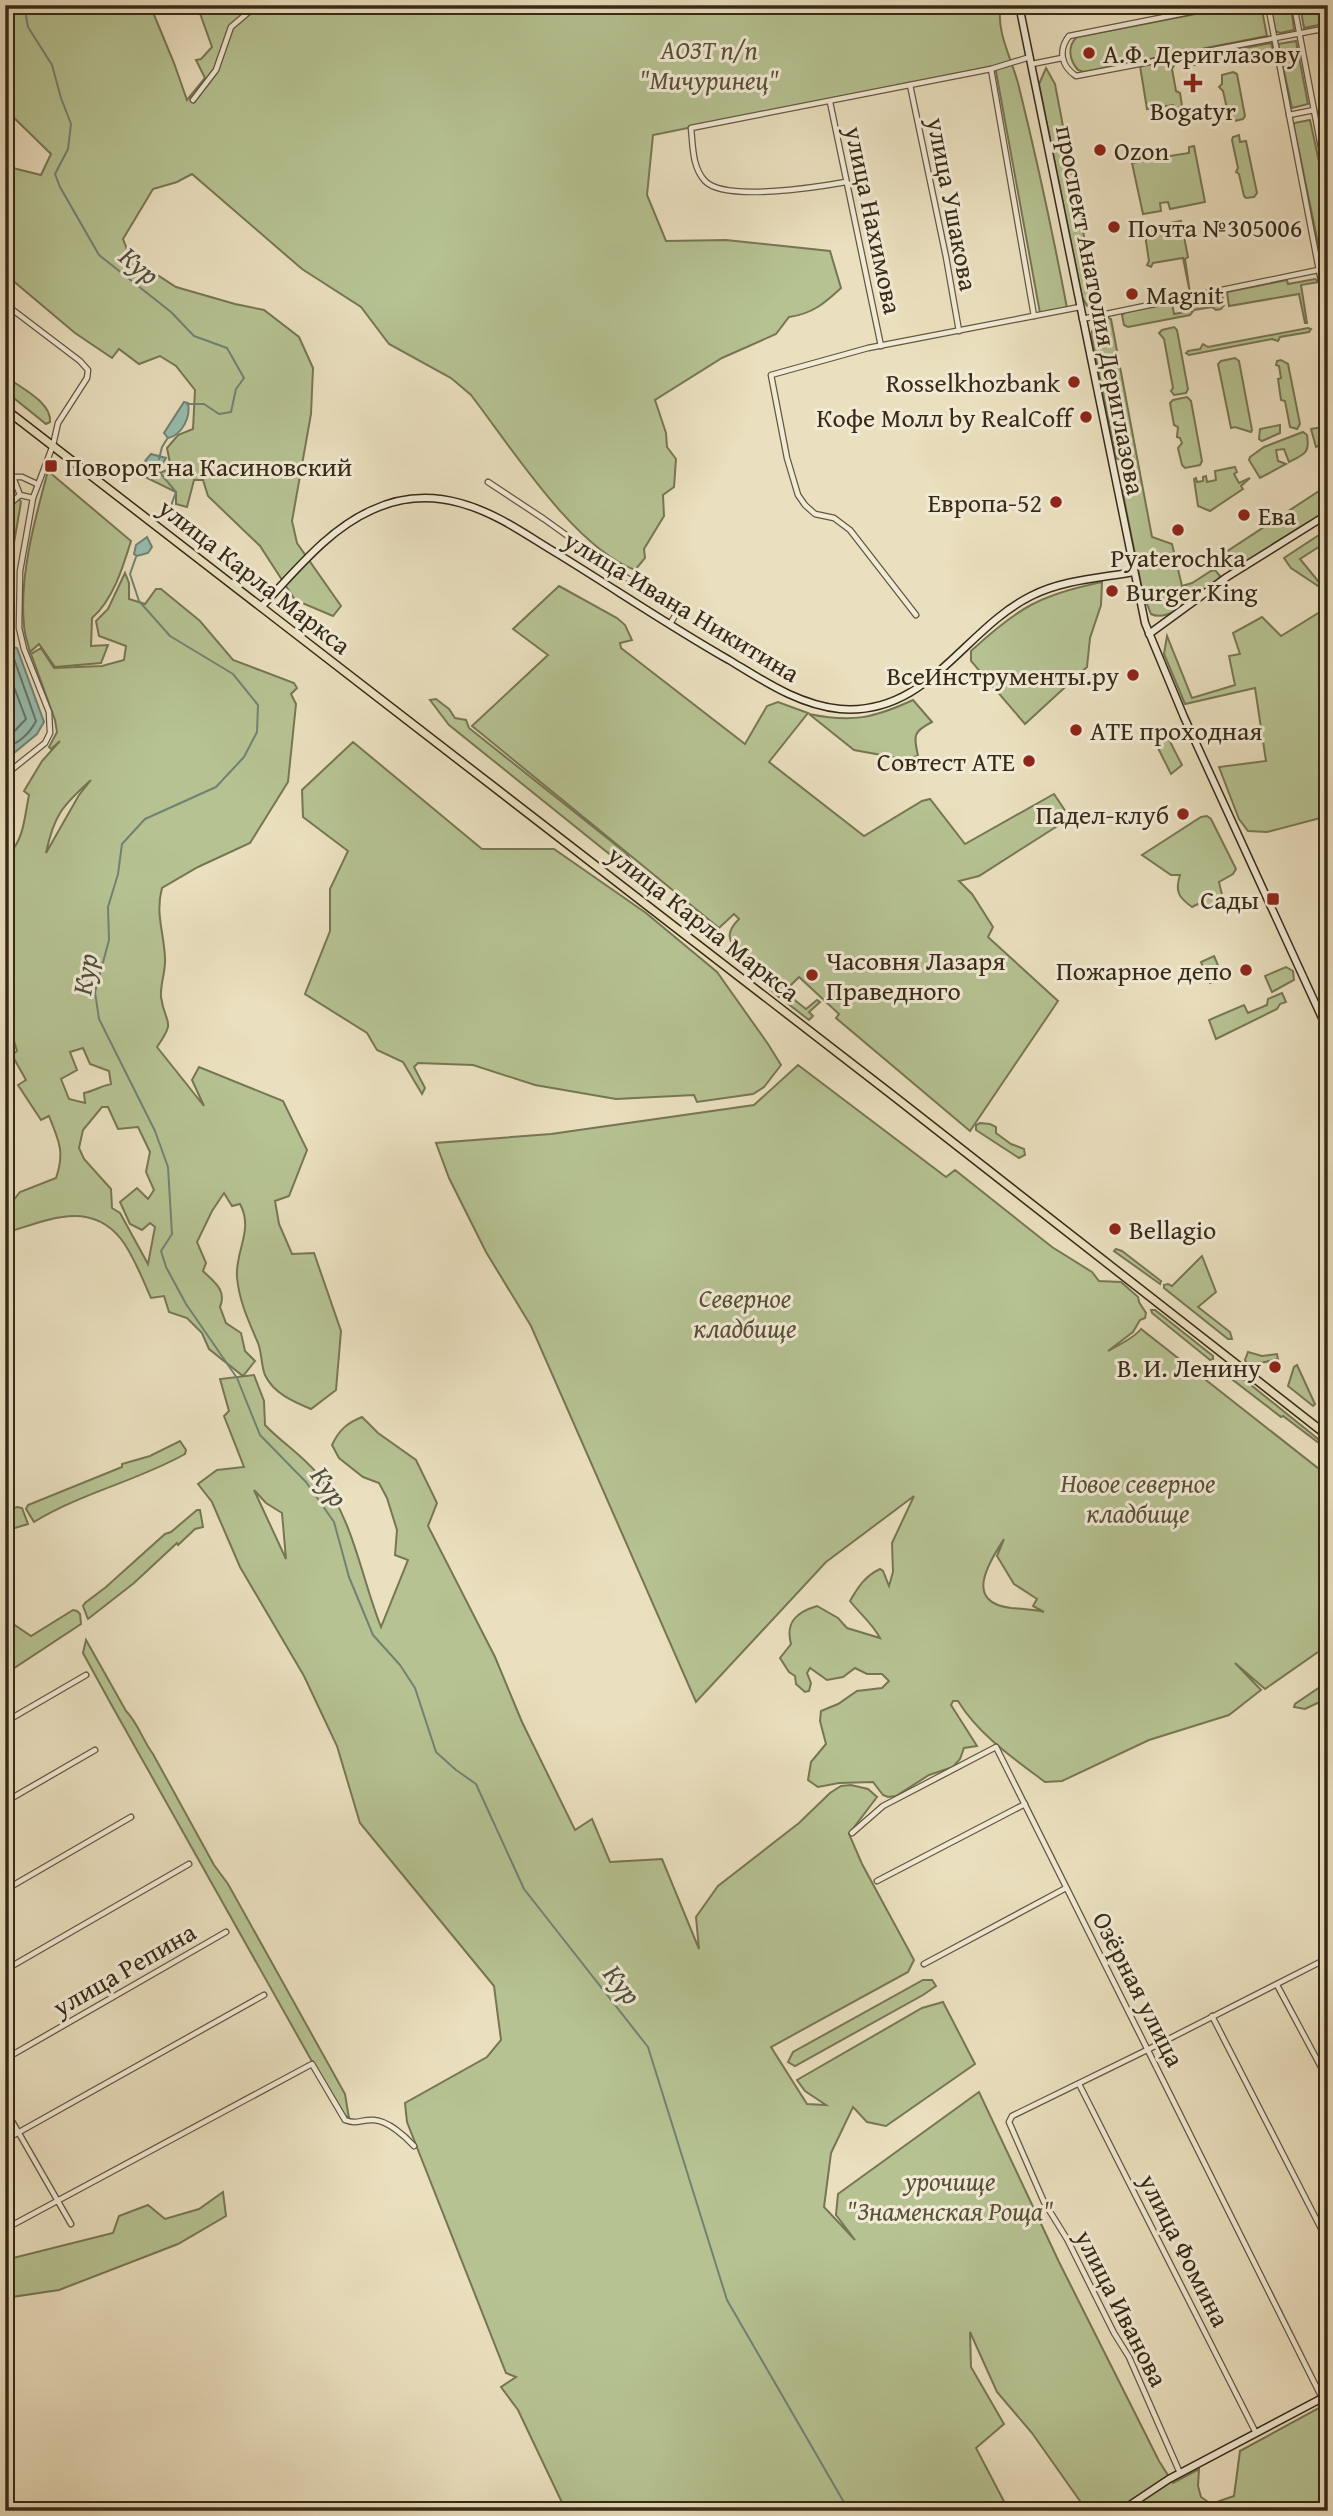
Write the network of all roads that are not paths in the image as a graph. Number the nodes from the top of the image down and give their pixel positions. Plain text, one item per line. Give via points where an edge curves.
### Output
1 (257, 5) edge
2 (1019, 5) edge
3 (1225, 5) edge
4 (1268, 5) edge
5 (1294, 5) edge
6 (1328, 28) edge
7 (1299, 33) junction
8 (1275, 38) junction
9 (1062, 58) junction
10 (1031, 60) junction
11 (991, 69) junction
12 (910, 85) junction
13 (193, 100) dead end
14 (830, 102) junction
15 (1314, 110) junction
16 (1289, 115) junction
17 (846, 182) junction
18 (1328, 184) edge
19 (1328, 268) edge
20 (1319, 270) junction
21 (5, 304) edge
22 (1080, 307) junction
23 (1034, 316) junction
24 (1328, 317) edge
25 (1082, 319) junction
26 (959, 331) junction
27 (881, 346) junction
28 (5, 409) edge
29 (52, 445) junction
30 (5, 469) edge
31 (13, 477) junction
32 (488, 482) dead end
33 (37, 484) junction
34 (20, 495) junction
35 (33, 498) junction
36 (5, 508) edge
37 (1328, 514) edge
38 (1134, 572) junction
39 (261, 607) junction
40 (916, 615) dead end
41 (670, 624) junction
42 (1149, 634) junction
43 (5, 775) edge
44 (1328, 1005) edge
45 (1318, 1009) junction
46 (1328, 1031) edge
47 (1328, 1436) edge
48 (86, 1675) dead end
49 (5, 1722) edge
50 (95, 1750) dead end
51 (5, 1802) edge
52 (1025, 1804) junction
53 (131, 1817) dead end
54 (852, 1833) dead end
55 (189, 1864) dead end
56 (877, 1881) dead end
57 (1066, 1888) junction
58 (5, 1890) edge
59 (226, 1932) dead end
60 (1328, 1958) edge
61 (924, 1964) dead end
62 (5, 1970) edge
63 (1276, 1985) junction
64 (264, 1995) dead end
65 (1212, 2016) junction
66 (1149, 2049) junction
67 (5, 2059) edge
68 (1328, 2080) edge
69 (1079, 2084) junction
70 (5, 2109) edge
71 (19, 2133) junction
72 (5, 2140) edge
73 (414, 2146) dead end
74 (58, 2201) junction
75 (71, 2224) dead end
76 (5, 2229) edge
77 (1328, 2242) edge
78 (1325, 2397) edge
79 (1257, 2433) junction
80 (1180, 2473) junction
81 (1121, 2511) edge

1 - 13 street via 231,27 216,70
2 - 10 main road, проспект Анатолия Дериглазова
3 - 9 street via 1069,36
4 - 8 street
5 - 7 street
6 - 7 street
7 - 8 street
7 - 15 street
8 - 9 street via 1076,76
8 - 16 street
9 - 10 street
10 - 11 street
10 - 22 main road, проспект Анатолия Дериглазова
11 - 12 street
11 - 23 street
12 - 14 street
12 - 26 street, улица Ушакова
14 - 17 street, улица Нахимова
14 - 17 street via 691,128 694,158 699,172 720,189 785,190
15 - 16 street
15 - 18 street
16 - 20 street
17 - 27 street, улица Нахимова
19 - 20 street
20 - 24 street
20 - 25 street
21 - 29 street via 88,370 58,423
22 - 23 street
22 - 25 main road, проспект Анатолия Дериглазова
23 - 26 street
25 - 38 main road, проспект Анатолия Дериглазова
26 - 27 street
27 - 40 street via 771,376 772,391 798,495 815,514 834,518 850,530
28 - 29 main road, улица Карла Маркса
29 - 33 street
29 - 39 main road, улица Карла Маркса
30 - 31 street
31 - 33 street
31 - 34 street
32 - 41 street via 679,609
33 - 35 street
34 - 35 street
34 - 36 street
35 - 43 street via 20,571 19,628 51,722 50,733 45,743
37 - 42 main road
38 - 41 main road, улица Ивана Никитина via 1064,584 1030,596 926,683 896,700 854,709 824,707 784,692
38 - 42 main road, проспект Анатолия Дериглазова
39 - 41 main road, улица Ивана Никитина via 340,528 389,503 428,498 457,502 502,519
39 - 47 main road, улица Карла Маркса
42 - 45 main road, проспект Анатолия Дериглазова
44 - 45 street
45 - 46 main road
48 - 49 street
50 - 51 street
52 - 54 street, Озёрная улица via 996,1747 883,1806
52 - 56 street
52 - 57 street, Озёрная улица
53 - 58 street
55 - 62 street
57 - 61 street
57 - 66 street, Озёрная улица
59 - 67 street, улица Репина
60 - 63 street
63 - 65 street
63 - 68 street
64 - 71 street
65 - 66 street
65 - 77 street
66 - 69 street
66 - 78 street, Озёрная улица
69 - 79 street, улица Фомина
69 - 80 street, улица Иванова via 1012,2116 1009,2123 1044,2202 1129,2357
70 - 71 street
71 - 72 street
71 - 74 street
73 - 74 street via 380,2122 345,2120 312,2064
74 - 75 street
74 - 76 street
78 - 79 main road
79 - 80 main road
80 - 81 main road

